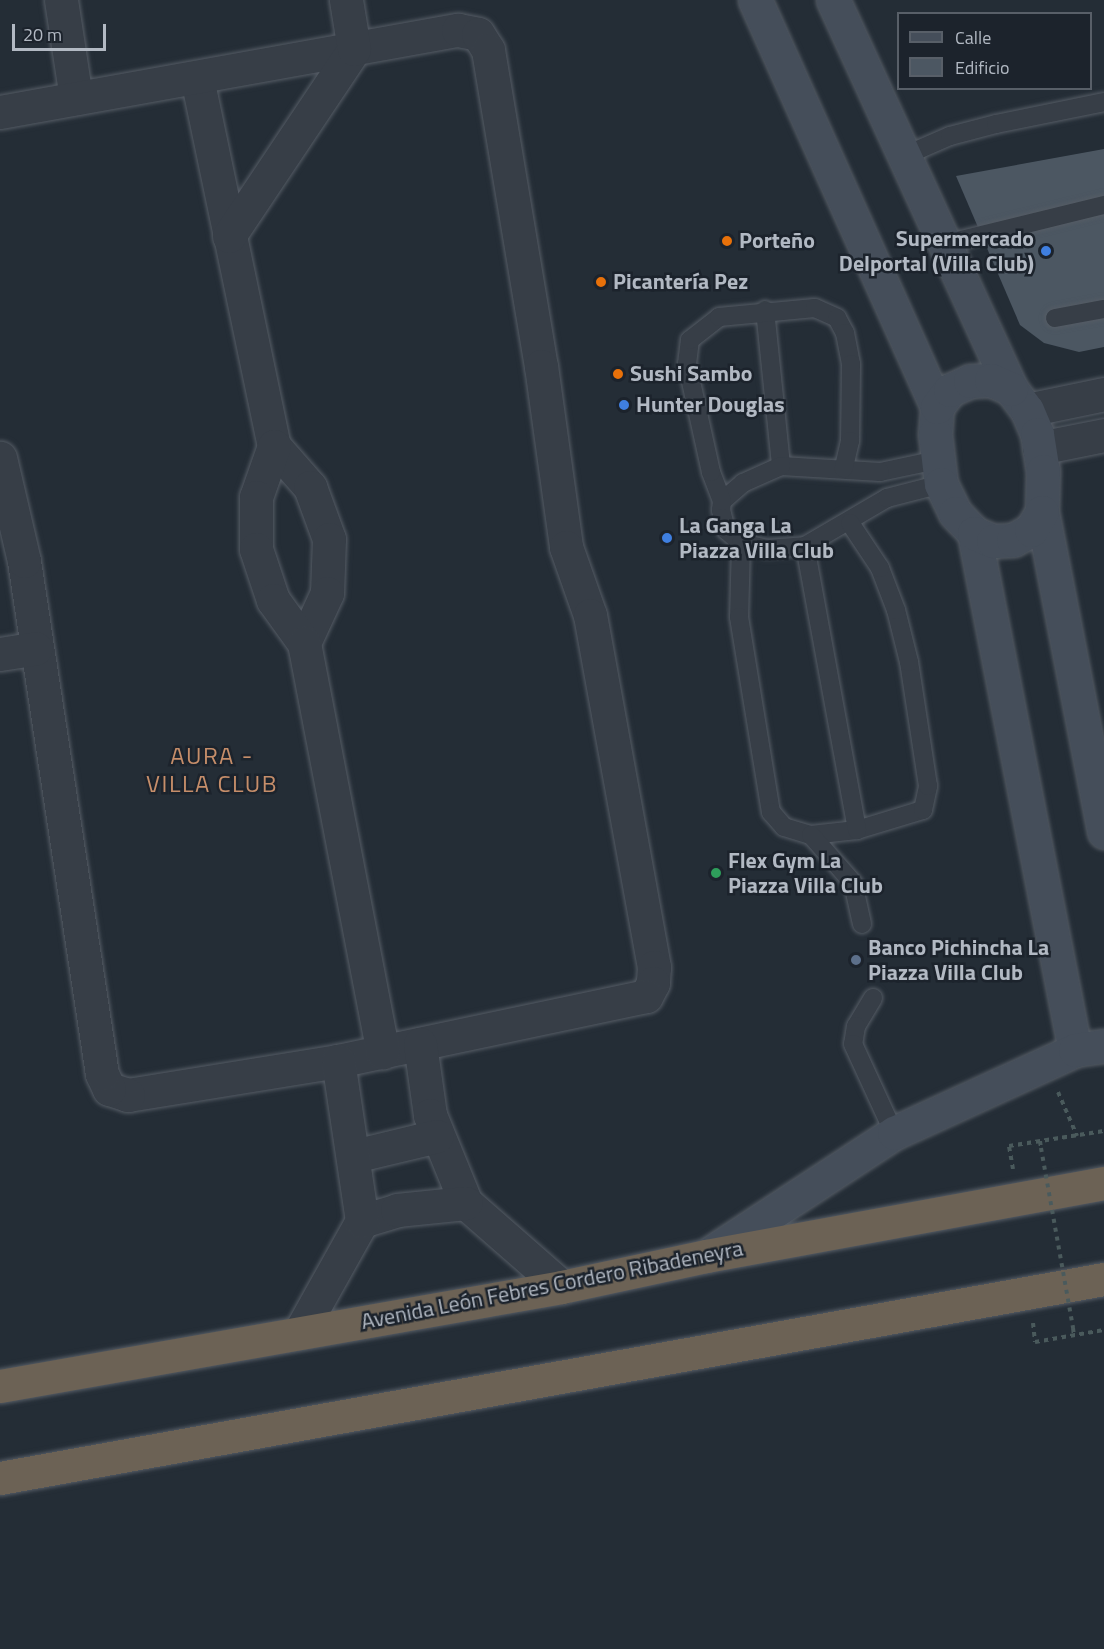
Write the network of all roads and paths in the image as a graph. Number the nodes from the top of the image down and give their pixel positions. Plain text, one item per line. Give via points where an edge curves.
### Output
1 (61, 0) edge
2 (346, 0) edge
3 (755, 0) edge
4 (833, 0) edge
5 (354, 49) junction
6 (197, 78) junction
7 (76, 98) junction
8 (1104, 102) edge
9 (0, 112) edge
10 (904, 156) junction
11 (1104, 205) edge
12 (229, 236) junction
13 (945, 244) junction
14 (1104, 309) edge
15 (765, 310) junction
16 (1055, 318) dead end
17 (1104, 394) edge
18 (1019, 400) junction
19 (937, 407) junction
20 (1104, 435) edge
21 (274, 446) junction
22 (1040, 448) junction
23 (0, 458) edge
24 (781, 466) junction
25 (844, 468) junction
26 (939, 472) junction
27 (722, 501) junction
28 (1042, 512) junction
29 (850, 522) junction
30 (974, 533) junction
31 (741, 543) junction
32 (805, 546) junction
33 (304, 643) junction
34 (36, 648) junction
35 (0, 654) edge
36 (857, 830) junction
37 (1104, 832) edge
38 (811, 835) junction
39 (862, 924) dead end
40 (873, 998) dead end
41 (420, 1044) junction
42 (1090, 1048) edge
43 (383, 1052) junction
44 (338, 1061) junction
45 (1046, 1064) junction
46 (1104, 1131) edge
47 (894, 1133) junction
48 (436, 1136) junction
49 (1077, 1136) junction
50 (1040, 1141) junction
51 (354, 1156) junction
52 (1104, 1183) edge
53 (1018, 1199) junction
54 (466, 1203) junction
55 (362, 1221) junction
56 (706, 1256) junction
57 (1104, 1279) edge
58 (562, 1287) junction
59 (1029, 1293) junction
60 (301, 1330) junction
61 (1104, 1330) edge
62 (1074, 1336) junction
63 (0, 1386) edge
64 (0, 1478) edge

1 - 7 street
2 - 5 street
3 - 19 street
4 - 10 street
5 - 6 street
5 - 12 street
5 - 41 street via 458,30 478,34 488,50 541,366 555,488 566,547 590,615 654,967 653,983 646,996
6 - 7 street
6 - 12 street
7 - 9 street
8 - 10 lane via 950,136
10 - 13 street
11 - 13 lane
12 - 21 street
13 - 18 street
14 - 16 lane
15 - 24 lane
15 - 25 lane via 823,310 842,325 851,364 852,397
15 - 27 lane via 719,316 690,340 687,364 691,385
17 - 18 street
18 - 19 street via 991,380 969,381 950,390
18 - 22 street
19 - 26 street
20 - 22 street
21 - 33 street via 256,496 256,549 273,600
21 - 33 street via 310,487 329,539 327,593
22 - 28 street
23 - 34 street via 24,561
24 - 25 lane
24 - 27 lane via 743,483
25 - 26 lane
26 - 29 lane via 886,498
26 - 30 street via 955,513
27 - 31 lane via 726,530
28 - 30 street via 1031,530 1013,540 993,541
28 - 37 street
29 - 32 lane
29 - 36 lane via 880,568 896,610 909,662 928,786 923,810
30 - 42 street
31 - 32 lane via 766,549
31 - 38 lane via 739,617 765,790 771,812 784,827
32 - 36 lane
33 - 43 street
34 - 35 street
34 - 44 street via 102,1074 109,1089 128,1095
36 - 38 lane
38 - 39 lane via 853,883
40 - 47 lane via 856,1026 853,1044
41 - 43 street
41 - 48 street via 428,1108
42 - 45 street
43 - 44 street
44 - 51 street
45 - 47 street
45 - 49 path
46 - 49 path
47 - 56 street
48 - 51 street
48 - 54 street
49 - 50 path
50 - 53 path via 1009,1146
50 - 62 path, bridge
51 - 55 street
52 - 53 highway, Avenida León Febres Cordero Ribadeneyra
53 - 56 highway, Avenida León Febres Cordero Ribadeneyra
54 - 55 street via 397,1209
54 - 58 street
55 - 60 street
56 - 58 highway, Avenida León Febres Cordero Ribadeneyra
57 - 59 highway
58 - 60 highway, Avenida León Febres Cordero Ribadeneyra
59 - 62 path via 1035,1342
59 - 64 highway
60 - 63 highway, Avenida León Febres Cordero Ribadeneyra
61 - 62 path

